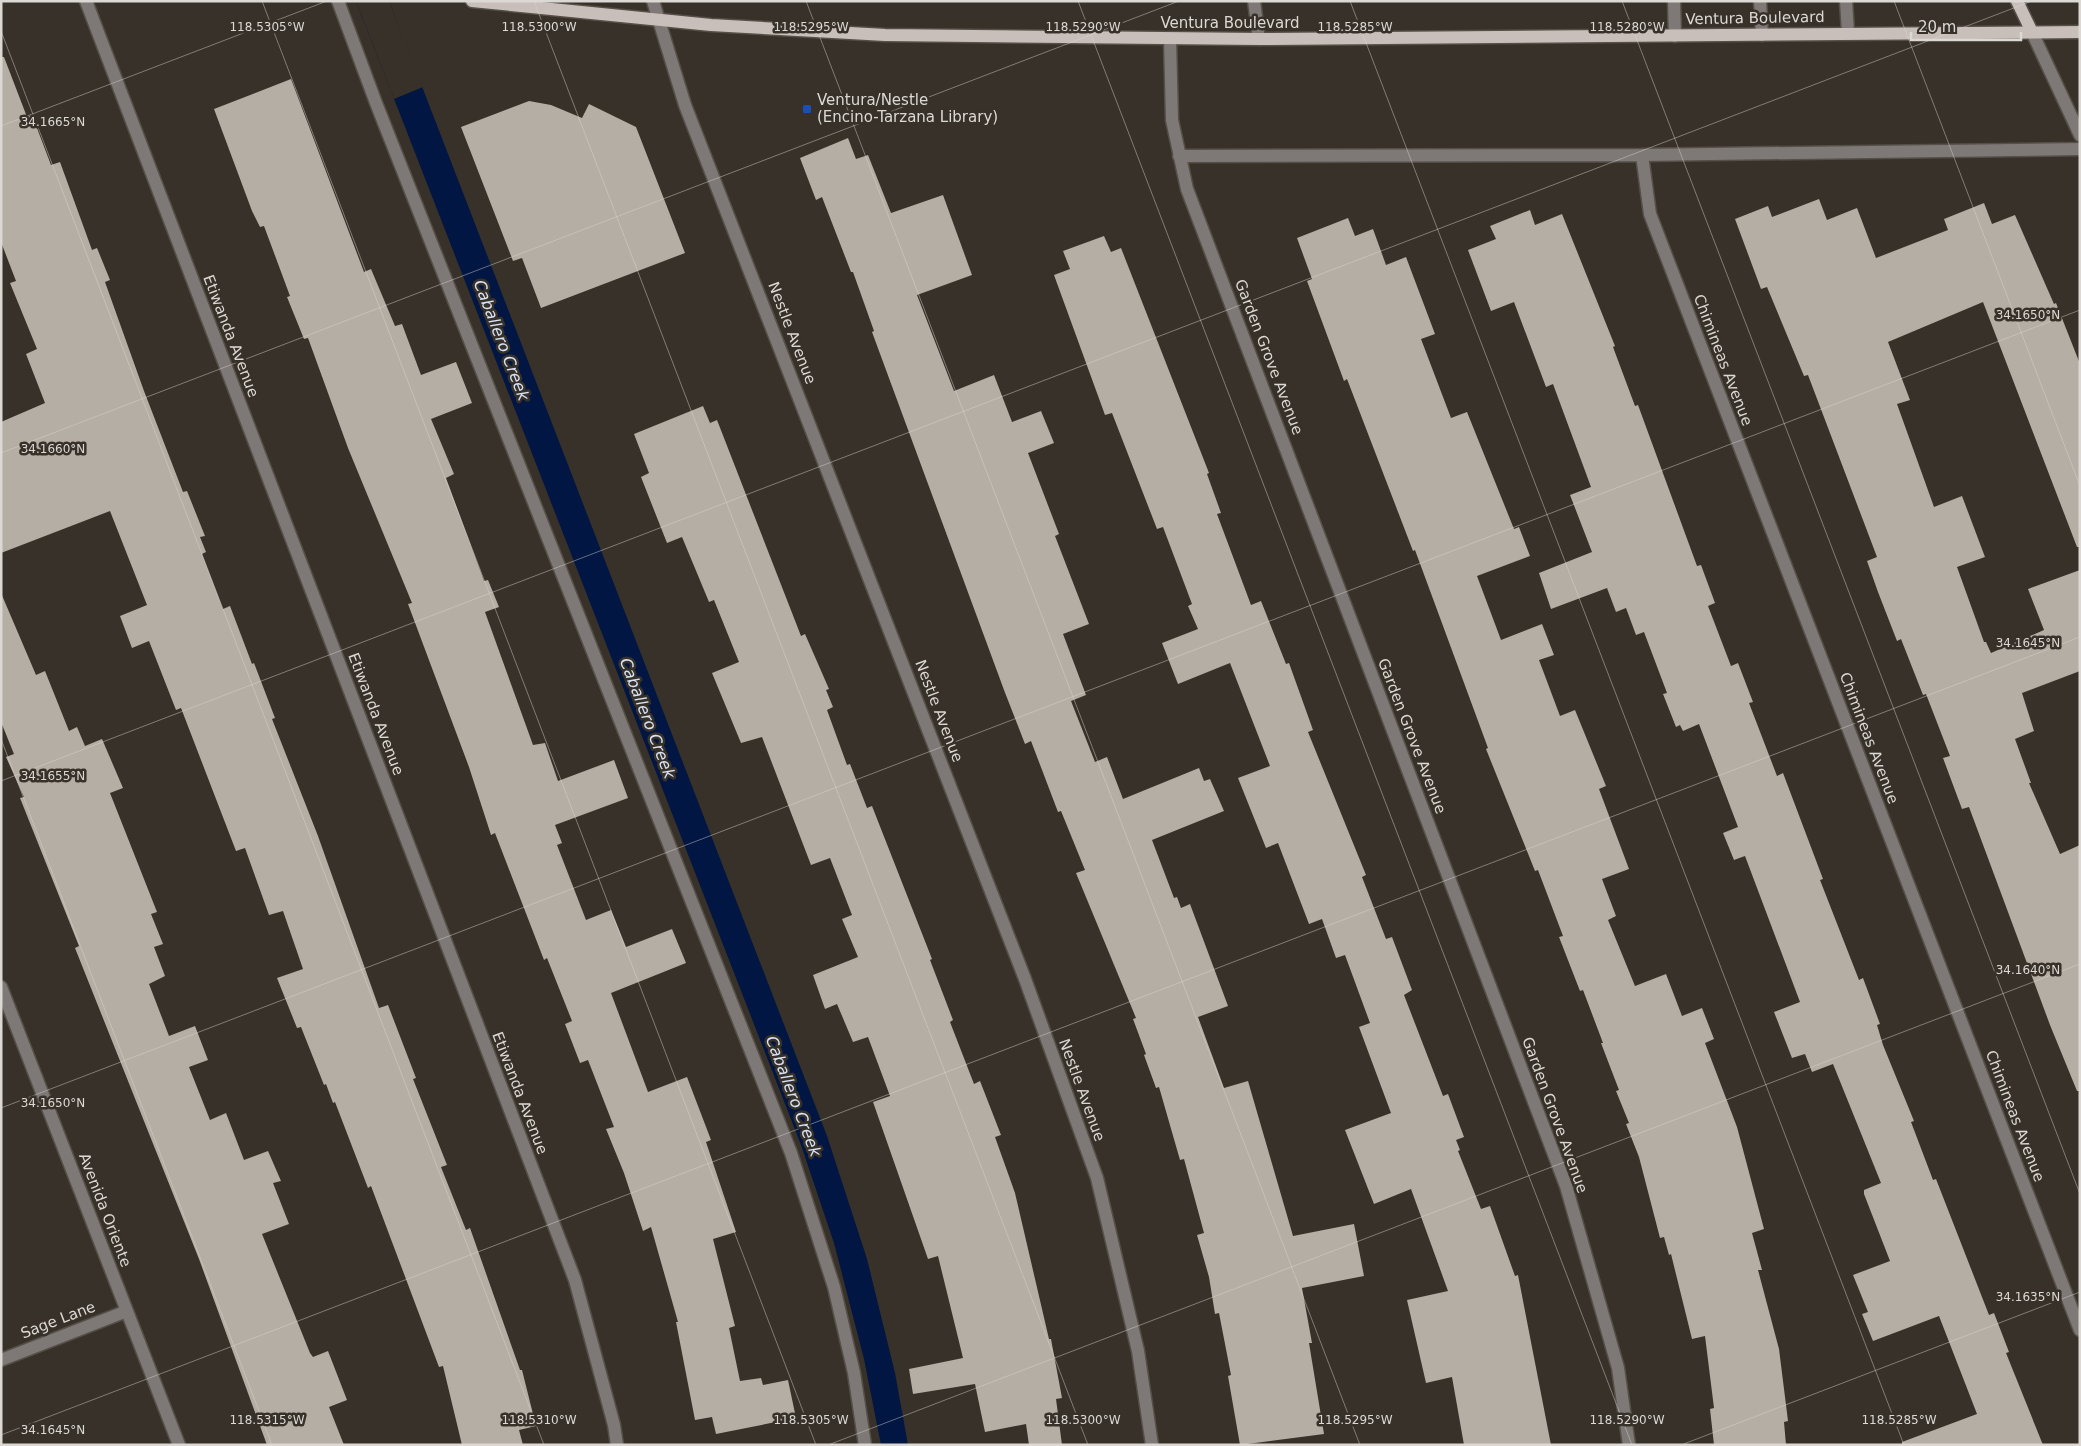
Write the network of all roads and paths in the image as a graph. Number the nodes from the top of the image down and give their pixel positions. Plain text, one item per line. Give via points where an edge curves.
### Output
1 (86, 1) edge
2 (338, 1) edge
3 (472, 1) edge
4 (653, 1) edge
5 (1254, 1) edge
6 (1674, 1) edge
7 (1760, 1) edge
8 (1846, 1) edge
9 (2017, 1) edge
10 (657, 19) junction
11 (2031, 30) junction
12 (2080, 32) edge
13 (1848, 33) junction
14 (1762, 35) junction
15 (1675, 36) junction
16 (1170, 39) junction
17 (1259, 39) junction
18 (2080, 135) edge
19 (2080, 149) edge
20 (1642, 155) junction
21 (1179, 156) junction
22 (1, 987) edge
23 (127, 1311) junction
24 (2080, 1330) edge
25 (1, 1360) edge
26 (179, 1445) edge
27 (616, 1445) edge
28 (865, 1445) edge
29 (1152, 1445) edge
30 (1629, 1445) edge

1 - 27 street, Etiwanda Avenue via 574,1280 614,1425
2 - 28 street via 791,1153 834,1287 854,1373
3 - 10 main road, Ventura Boulevard
4 - 10 street, Nestle Avenue
5 - 17 street
6 - 15 street
7 - 14 street
8 - 13 street
9 - 11 main road
10 - 16 main road, Ventura Boulevard via 884,35
10 - 29 street, Nestle Avenue via 685,105 1025,979 1097,1178 1138,1351
11 - 12 main road, Ventura Boulevard
11 - 13 main road, Ventura Boulevard
11 - 18 street
13 - 14 main road, Ventura Boulevard
14 - 15 main road, Ventura Boulevard
15 - 17 main road, Ventura Boulevard
16 - 17 main road, Ventura Boulevard
16 - 21 street, Garden Grove Avenue via 1172,120
19 - 20 street
20 - 21 street
20 - 24 street, Chimineas Avenue via 1650,214
21 - 30 street, Garden Grove Avenue via 1187,189 1566,1186 1618,1368
22 - 23 street, Avenida Oriente
23 - 25 street, Sage Lane
23 - 26 street, Avenida Oriente

